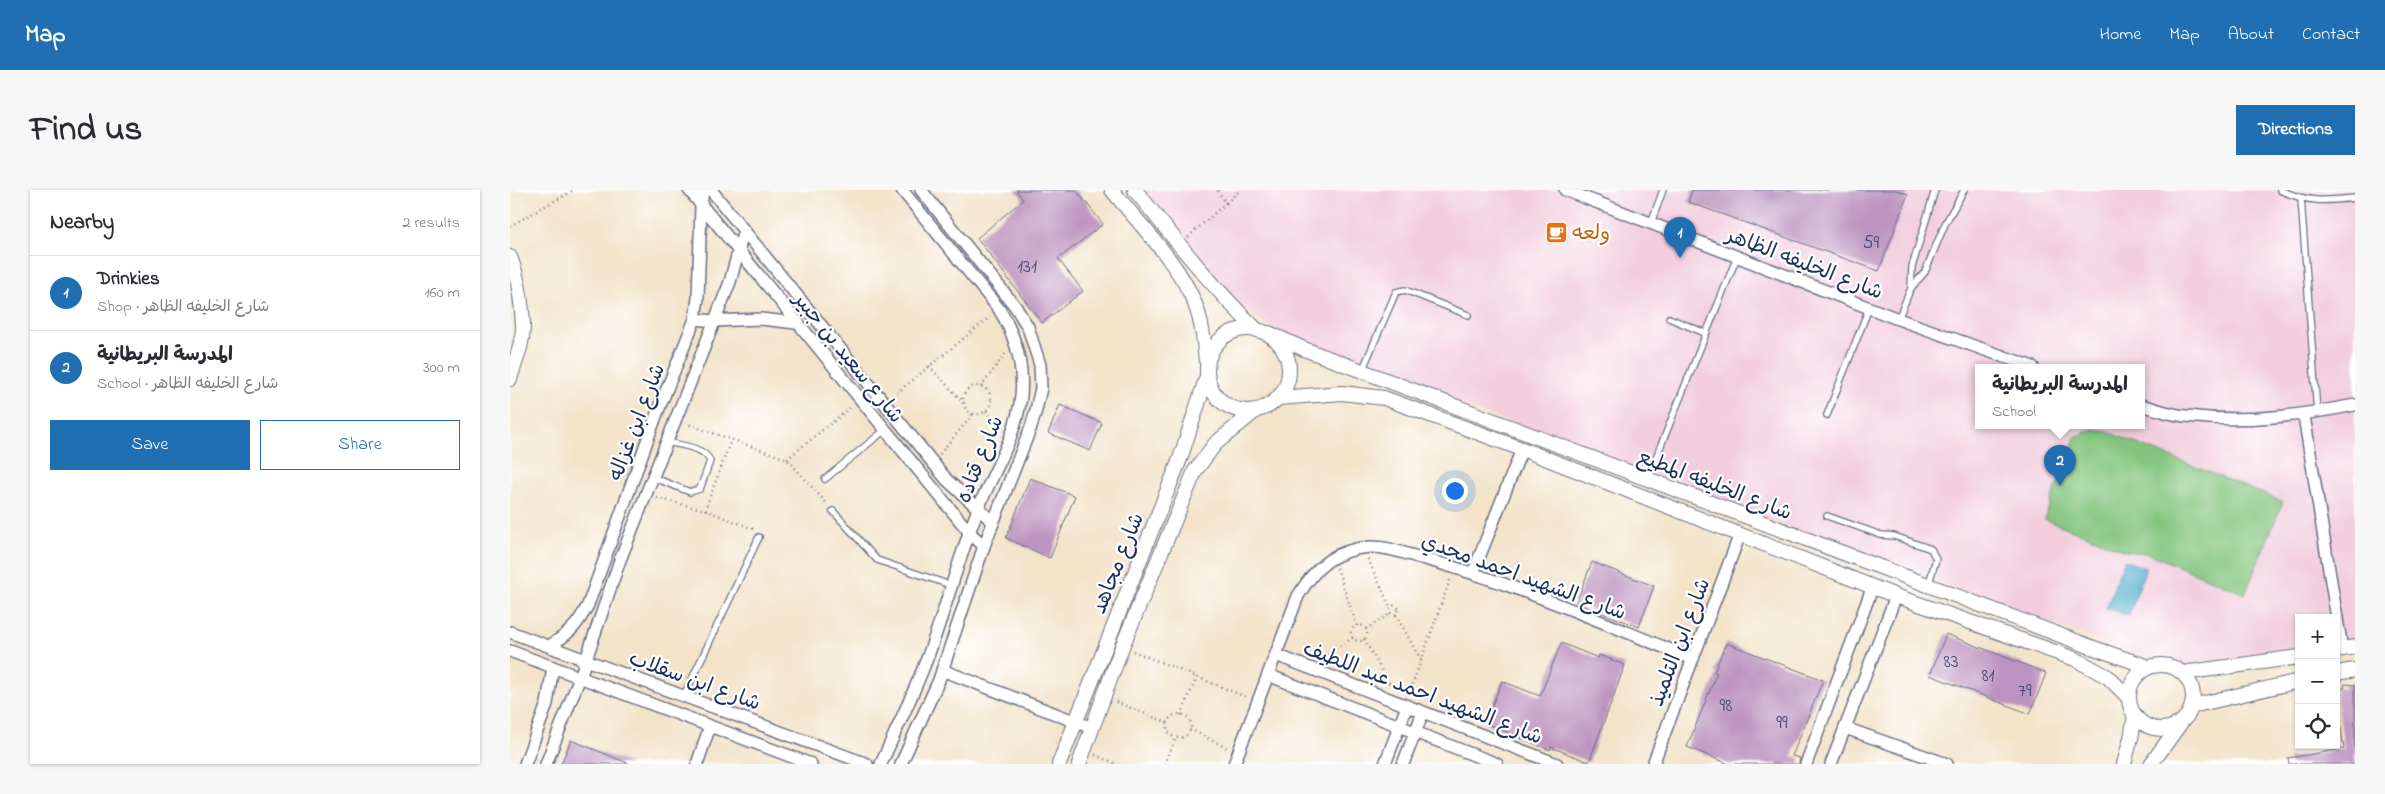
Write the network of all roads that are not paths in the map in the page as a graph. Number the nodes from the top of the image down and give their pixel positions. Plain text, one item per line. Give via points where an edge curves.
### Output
1 (689, 190) edge
2 (703, 190) edge
3 (711, 190) edge
4 (902, 190) edge
5 (921, 190) edge
6 (1112, 190) edge
7 (1135, 190) edge
8 (1565, 190) edge
9 (1663, 190) edge
10 (1935, 190) edge
11 (1964, 190) edge
12 (2280, 190) edge
13 (2355, 198) edge
14 (2301, 199) junction
15 (701, 207) junction
16 (1651, 224) junction
17 (744, 230) junction
18 (738, 251) junction
19 (510, 257) edge
20 (1737, 257) junction
21 (1911, 288) junction
22 (1869, 308) junction
23 (1468, 315) dead end
24 (1668, 318) dead end
25 (695, 319) junction
26 (1898, 319) junction
27 (714, 321) junction
28 (796, 323) junction
29 (1263, 331) junction
30 (1706, 333) junction
31 (2025, 364) edge
32 (1207, 369) junction
33 (1362, 370) junction
34 (510, 379) edge
35 (1279, 398) junction
36 (1448, 402) junction
37 (2355, 405) edge
38 (2145, 406) edge
39 (1255, 411) junction
40 (2317, 412) junction
41 (1827, 416) dead end
42 (2304, 416) junction
43 (1441, 418) junction
44 (885, 430) junction
45 (666, 442) junction
46 (1522, 449) junction
47 (652, 477) junction
48 (825, 479) dead end
49 (1647, 480) junction
50 (978, 510) junction
51 (833, 511) road end
52 (1827, 516) dead end
53 (993, 522) junction
54 (970, 533) junction
55 (1740, 534) junction
56 (759, 537) road end
57 (984, 546) junction
58 (1473, 573) junction
59 (953, 586) junction
60 (1872, 586) junction
61 (1928, 586) junction
62 (1896, 596) junction
63 (510, 632) edge
64 (549, 646) junction
65 (2345, 648) edge
66 (510, 651) edge
67 (928, 655) junction
68 (1276, 655) junction
69 (2295, 658) edge
70 (1693, 659) junction
71 (586, 660) junction
72 (553, 667) junction
73 (2149, 667) junction
74 (2355, 670) edge
75 (942, 671) junction
76 (2340, 672) edge
77 (2183, 673) junction
78 (921, 674) junction
79 (1268, 675) junction
80 (580, 677) junction
81 (2295, 682) edge
82 (684, 696) junction
83 (2129, 698) junction
84 (705, 704) junction
85 (1404, 705) junction
86 (2192, 706) junction
87 (1423, 712) junction
88 (728, 713) junction
89 (2135, 715) junction
90 (1075, 722) junction
91 (2182, 722) junction
92 (710, 726) junction
93 (1400, 727) junction
94 (1092, 728) junction
95 (1845, 728) junction
96 (1415, 733) junction
97 (1082, 757) edge
98 (1236, 759) edge
99 (525, 764) edge
100 (546, 764) edge
101 (697, 764) edge
102 (811, 764) edge
103 (867, 764) edge
104 (881, 764) edge
105 (902, 764) edge
106 (1059, 764) edge
107 (1385, 764) edge
108 (1403, 764) edge
109 (1497, 764) edge
110 (1557, 764) edge
111 (1653, 764) edge
112 (1806, 764) edge
113 (1831, 764) edge
114 (1946, 764) edge
115 (2124, 764) edge
116 (2151, 764) edge

1 - 15 street, شارع سعيد بن جبير
2 - 15 street, شارع ابن غزاله
3 - 17 street, شارع سعيد بن جبير
4 - 50 street, شارع قتاده via 999,309 1015,340 1020,359 1021,395 1008,441
5 - 53 street, شارع قتاده via 1015,306 1028,327 1040,365 1041,388 1031,427
6 - 32 street via 1187,286 1200,320
7 - 29 street, شارع الخليفه المطيع via 1233,306
8 - 16 street, شارع الخليفه الظاهر
9 - 16 lane
10 - 21 lane via 1912,266
11 - 21 lane via 1945,224 1925,272
12 - 14 lane
13 - 14 lane
14 - 40 lane
15 - 18 street, شارع سعيد بن جبير
15 - 25 street, شارع ابن غزاله
16 - 20 street, شارع الخليفه الظاهر
17 - 18 street, شارع ابن غزاله
17 - 50 street, شارع سعيد بن جبير via 933,463
18 - 27 street, شارع ابن غزاله
18 - 28 street, شارع سعيد بن جبير
19 - 34 street via 523,327
20 - 22 street, شارع الخليفه الظاهر
20 - 30 lane
21 - 26 lane
22 - 26 street, شارع الخليفه الظاهر
22 - 41 lane
23 - 33 lane via 1405,290 1396,292
24 - 30 lane
25 - 27 street
25 - 64 street, شارع ابن غزاله via 656,416 588,605 567,635
26 - 31 street, شارع الخليفه الظاهر
27 - 28 street via 761,319
27 - 45 street, شارع ابن غزاله
28 - 44 street, شارع سعيد بن جبير
29 - 32 street via 1243,328 1230,332 1215,345
29 - 33 street, شارع الخليفه المطيع
29 - 35 street via 1280,343 1288,356 1287,385
30 - 49 lane
32 - 39 street via 1211,389 1219,399 1229,407
32 - 90 street, شارع مجاهد via 1180,459
33 - 36 street, شارع الخليفه المطيع
35 - 39 street
35 - 43 street, شارع الخليفه المطيع via 1362,394 1384,398
36 - 43 street
36 - 49 street, شارع الخليفه المطيع
37 - 40 street
38 - 42 street via 2184,416 2228,420
39 - 94 street, شارع مجاهد via 1215,444 1195,471
40 - 42 street
42 - 65 street
43 - 46 street, شارع الخليفه المطيع
44 - 48 lane
44 - 54 street, شارع سعيد بن جبير
45 - 47 street, شارع ابن غزاله
45 - 47 lane via 708,456 710,460 700,489 690,492
46 - 55 street, شارع الخليفه المطيع
46 - 58 street
47 - 71 street, شارع ابن غزاله
49 - 61 street, شارع الخليفه المطيع
50 - 53 street, شارع سعيد بن جبير
50 - 54 street, شارع قتاده
51 - 59 lane via 877,560
52 - 61 lane via 1932,549 1936,559
53 - 57 street, شارع قتاده
54 - 57 street, شارع سعيد بن جبير
54 - 59 street, شارع قتاده
55 - 60 street, شارع الخليفه المطيع
55 - 70 street, شارع ابن التلميذ
56 - 82 lane
57 - 75 street, شارع قتاده
58 - 68 street, شارع الشهيد احمد مجدي via 1388,549 1363,548 1333,556 1306,582
58 - 70 street, شارع الشهيد احمد مجدي
59 - 67 street, شارع قتاده
60 - 62 street, شارع الخليفه المطيع
60 - 112 street
61 - 73 street, شارع الخليفه المطيع
62 - 83 street, شارع الخليفه المطيع via 2075,659 2108,677
62 - 95 street
63 - 64 street, شارع ابن سقلاب
64 - 71 street, شارع ابن سقلاب
66 - 72 street, شارع ابن سقلاب
67 - 75 street
67 - 78 street, شارع قتاده
68 - 79 street, شارع الشهيد احمد مجدي
68 - 85 street, شارع الشهيد احمد عبد اللطيف
69 - 77 street
70 - 111 street, شارع ابن التلميذ
71 - 80 street, شارع ابن غزاله
71 - 82 street, شارع ابن سقلاب
72 - 80 street, شارع ابن سقلاب
72 - 99 street via 547,704
73 - 77 street via 2171,666
73 - 83 street via 2137,676
74 - 76 street
75 - 78 street
75 - 90 street
75 - 105 street, شارع قتاده
77 - 86 street via 2193,690
78 - 104 street, شارع قتاده
79 - 93 street, شارع الشهيد احمد عبد اللطيف
79 - 98 street, شارع الشهيد احمد مجدي
80 - 92 street, شارع ابن سقلاب
80 - 100 street
81 - 86 street
82 - 84 street, شارع ابن سقلاب
83 - 89 street
84 - 88 street, شارع ابن سقلاب
84 - 92 street
85 - 87 street, شارع الشهيد احمد عبد اللطيف
85 - 93 street
86 - 91 street
87 - 96 street
87 - 110 street, شارع الشهيد احمد عبد اللطيف
88 - 92 street
88 - 103 street, شارع ابن سقلاب
89 - 91 street via 2142,722 2162,729
89 - 115 street
90 - 94 street
90 - 106 street, شارع مجاهد
91 - 116 street
92 - 101 street
92 - 102 street, شارع ابن سقلاب
93 - 96 street, شارع الشهيد احمد عبد اللطيف
93 - 107 street
94 - 97 street, شارع مجاهد
95 - 113 street
95 - 114 street
96 - 108 street
96 - 109 street, شارع الشهيد احمد عبد اللطيف

